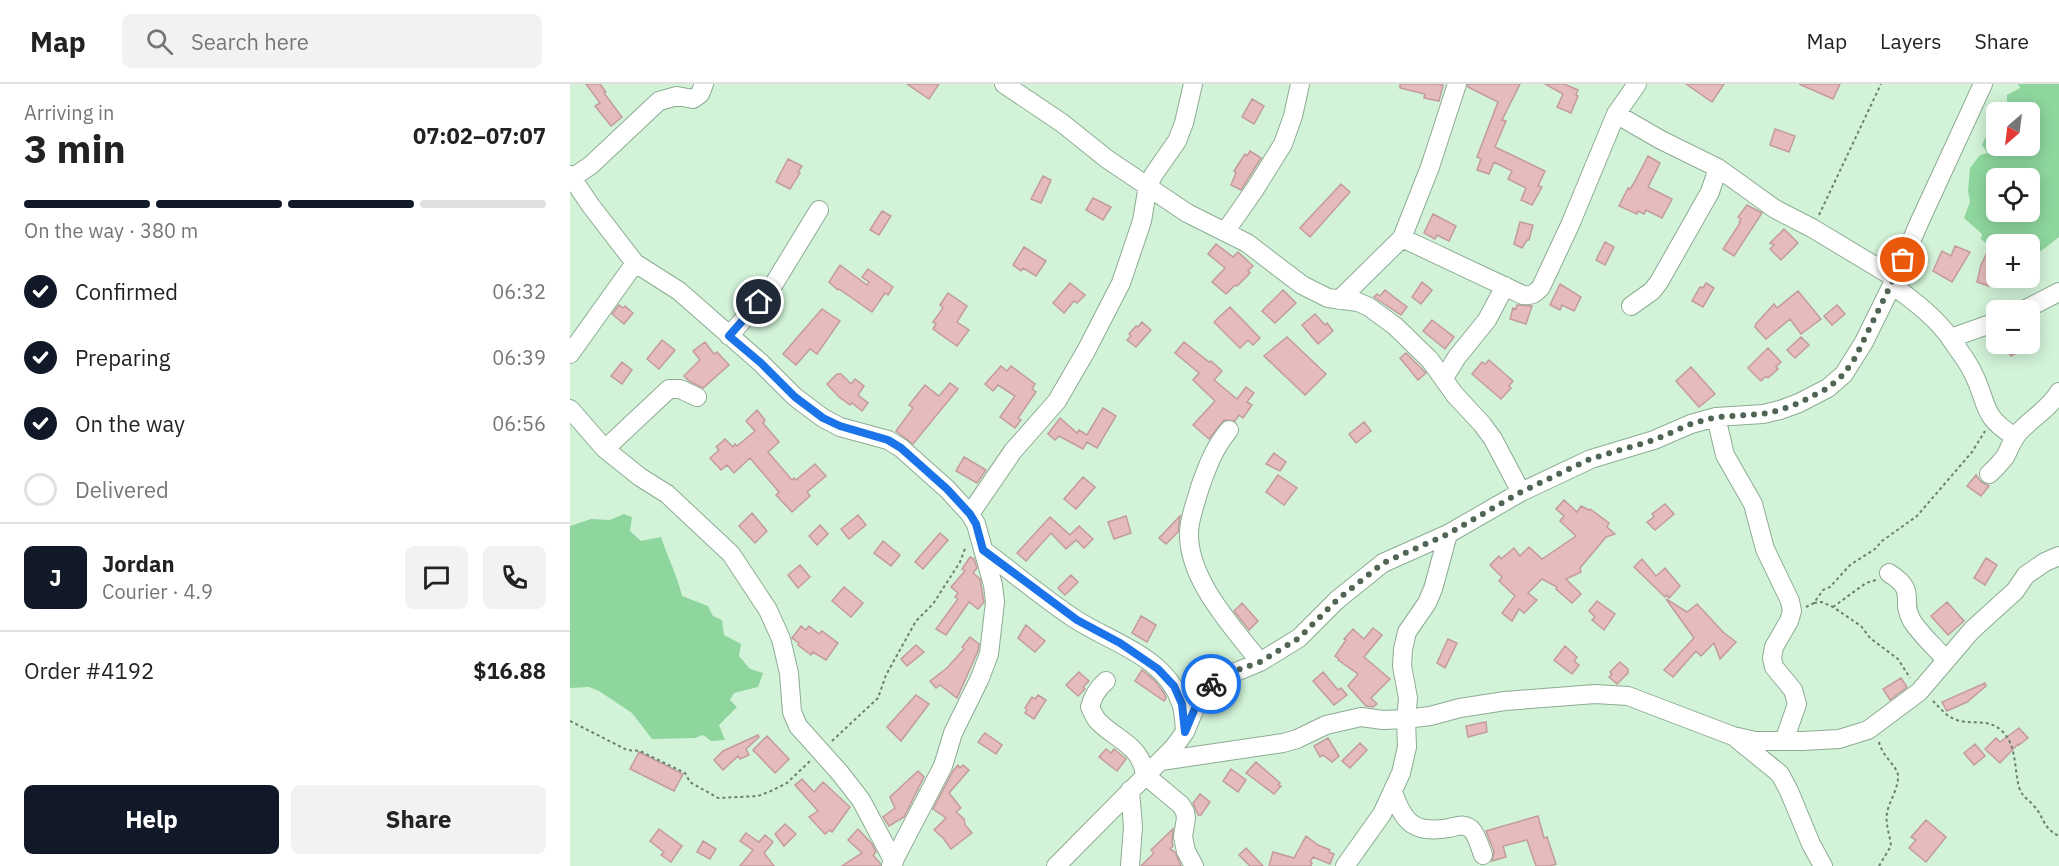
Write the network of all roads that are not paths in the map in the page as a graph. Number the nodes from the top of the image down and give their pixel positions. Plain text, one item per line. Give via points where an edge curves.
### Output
1 (704, 84) edge
2 (1004, 84) edge
3 (1193, 84) edge
4 (1300, 84) edge
5 (1457, 84) edge
6 (1637, 84) edge
7 (1983, 84) edge
8 (1616, 114) junction
9 (1718, 168) junction
10 (571, 177) edge
11 (1148, 185) junction
12 (819, 210) dead end
13 (1225, 232) junction
14 (1402, 238) junction
15 (635, 263) junction
16 (1894, 281) junction
17 (1504, 286) junction
18 (2059, 292) edge
19 (1340, 300) junction
20 (2040, 302) edge
21 (1631, 306) dead end
22 (1986, 326) edge
23 (729, 336) junction
24 (1951, 339) junction
25 (570, 354) edge
26 (1444, 378) junction
27 (2059, 392) edge
28 (697, 397) dead end
29 (570, 409) edge
30 (1716, 417) junction
31 (1229, 430) dead end
32 (2015, 437) junction
33 (605, 448) junction
34 (1989, 474) dead end
35 (1521, 492) junction
36 (973, 519) junction
37 (1448, 534) junction
38 (983, 550) junction
39 (2059, 556) edge
40 (1889, 573) road end
41 (1946, 660) junction
42 (1260, 662) junction
43 (1106, 681) dead end
44 (1406, 718) junction
45 (1185, 732) junction
46 (1733, 736) junction
47 (1784, 741) junction
48 (1161, 761) junction
49 (1146, 775) junction
50 (1130, 790) junction
51 (1393, 792) junction
52 (1483, 855) dead end
53 (892, 864) edge
54 (1056, 866) edge
55 (1130, 866) edge
56 (1194, 866) edge
57 (1345, 866) edge
58 (1823, 866) edge

1 - 10 street via 693,99 671,97 653,106 591,165
2 - 11 street
3 - 11 street via 1177,141
4 - 13 street via 1283,144
5 - 14 street
6 - 8 street
7 - 16 street
8 - 9 street
8 - 17 street via 1541,287 1536,293 1522,295
9 - 16 street via 1765,202
9 - 21 street via 1710,192 1659,282
10 - 15 street
11 - 13 street via 1187,213
11 - 36 street via 1131,255 1086,351 1057,401 1013,452
12 - 23 street via 772,287
13 - 19 street via 1255,248 1315,293
14 - 17 street
14 - 19 street
15 - 23 street via 679,291
15 - 25 street
16 - 24 street
16 - 30 street via 1855,358 1828,388 1780,410
17 - 26 street via 1487,320
18 - 20 street
19 - 26 street via 1369,307 1395,326
22 - 24 street
23 - 36 street via 823,418 901,448 947,489
24 - 32 street via 1974,374 1993,420
26 - 35 street via 1493,439
27 - 32 street
28 - 33 street via 680,389 669,389
29 - 33 street
30 - 35 street via 1590,459
30 - 47 street via 1725,455 1753,504 1765,549 1790,601 1789,621 1772,658 1774,667 1793,690 1797,704
31 - 42 street via 1210,457 1192,513 1191,551 1217,607
32 - 34 street via 2000,464
33 - 53 street via 667,494 717,538 736,561 768,610 781,639 792,712 798,726 861,800
35 - 37 street
36 - 38 street
37 - 42 street via 1383,563 1337,600 1299,638
37 - 44 street via 1433,589 1407,632 1403,649
38 - 45 street via 1077,620 1158,669 1174,686 1182,704
38 - 53 street via 995,602 989,654 943,766
39 - 41 street via 2026,575
40 - 41 street via 1906,588 1911,620
41 - 47 street via 1920,692 1868,730 1839,739
42 - 45 street via 1224,675 1206,689
43 - 49 street via 1098,688 1090,707 1097,720 1136,752
44 - 46 street via 1504,701 1595,694 1628,696
44 - 48 street via 1361,717 1326,725 1283,743
44 - 51 street via 1407,747
45 - 48 street
46 - 47 street
46 - 58 street via 1779,774
48 - 49 street
49 - 50 street
49 - 56 street via 1185,812 1183,837
50 - 54 street
50 - 55 street
51 - 52 street via 1402,817 1408,822 1433,829 1468,827
51 - 57 street via 1374,827

